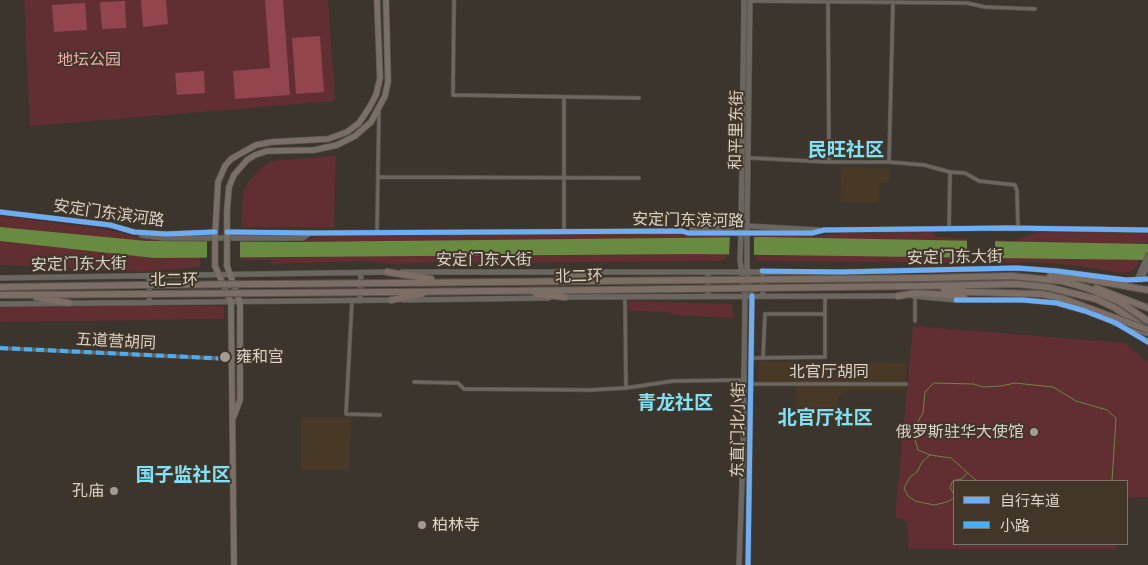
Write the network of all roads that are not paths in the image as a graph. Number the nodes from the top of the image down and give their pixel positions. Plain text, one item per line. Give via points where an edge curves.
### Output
1 (378, 0) edge
2 (386, 0) edge
3 (454, 0) edge
4 (748, 0) edge
5 (828, 2) junction
6 (893, 2) junction
7 (1035, 9) dead end
8 (564, 97) junction
9 (639, 98) dead end
10 (379, 109) junction
11 (752, 158) dead end
12 (829, 162) junction
13 (889, 162) junction
14 (950, 172) junction
15 (378, 176) junction
16 (565, 178) junction
17 (639, 178) dead end
18 (0, 212) edge
19 (1018, 228) junction
20 (744, 229) junction
21 (949, 229) junction
22 (824, 230) junction
23 (1148, 230) edge
24 (682, 231) junction
25 (134, 232) junction
26 (564, 232) junction
27 (310, 233) junction
28 (377, 233) junction
29 (227, 234) junction
30 (215, 235) junction
31 (1148, 255) edge
32 (1148, 264) edge
33 (747, 271) junction
34 (762, 271) junction
35 (387, 272) junction
36 (597, 272) junction
37 (650, 272) junction
38 (708, 272) junction
39 (741, 272) junction
40 (840, 272) junction
41 (361, 273) junction
42 (219, 275) junction
43 (230, 275) junction
44 (150, 276) junction
45 (1011, 276) junction
46 (1140, 277) junction
47 (0, 278) edge
48 (1148, 279) edge
49 (1062, 281) junction
50 (450, 282) junction
51 (534, 282) junction
52 (926, 286) junction
53 (0, 287) edge
54 (1148, 290) edge
55 (437, 291) junction
56 (513, 291) junction
57 (1007, 293) junction
58 (0, 294) edge
59 (18, 294) junction
60 (745, 296) junction
61 (752, 296) junction
62 (763, 296) junction
63 (825, 296) junction
64 (840, 296) junction
65 (898, 296) junction
66 (915, 296) junction
67 (565, 297) junction
68 (625, 297) junction
69 (650, 297) junction
70 (708, 297) junction
71 (391, 300) junction
72 (352, 301) junction
73 (360, 301) junction
74 (231, 302) junction
75 (240, 302) junction
76 (69, 303) junction
77 (149, 303) junction
78 (0, 304) edge
79 (1148, 308) edge
80 (824, 314) junction
81 (915, 321) dead end
82 (1148, 321) edge
83 (1116, 323) junction
84 (1148, 331) edge
85 (1148, 342) edge
86 (0, 348) edge
87 (751, 358) junction
88 (763, 358) junction
89 (232, 359) junction
90 (744, 380) junction
91 (414, 382) dead end
92 (751, 384) junction
93 (906, 384) dead end
94 (626, 388) junction
95 (380, 414) dead end
96 (233, 418) junction
97 (743, 455) junction
98 (750, 456) junction
99 (234, 565) edge
100 (739, 565) edge
101 (748, 565) edge

1 - 30 main road via 380,78 376,95 359,123 328,139 256,145 231,158 218,182
2 - 10 main road via 388,82
3 - 8 street via 452,95
4 - 5 street
4 - 20 street, 和平里东街
5 - 6 street
5 - 12 street
6 - 7 street via 967,3
6 - 13 street
8 - 9 street
8 - 16 street
10 - 15 street
10 - 29 main road via 356,136 337,145 314,150 267,151 247,160 234,175 230,187
11 - 12 street
12 - 13 street
13 - 14 street via 924,165
14 - 19 street via 965,173 979,181 1015,185
14 - 21 street
15 - 16 street
15 - 28 street
16 - 17 street
16 - 26 street
18 - 25 street, 安定门东滨河路 via 110,225
19 - 21 street, 安定门东滨河路
19 - 23 street, 安定门东滨河路
20 - 22 street
20 - 24 street
20 - 33 street, 和平里东街, bridge
20 - 39 street, 和平里东街, bridge
21 - 22 street, 安定门东滨河路
22 - 24 street, 安定门东滨河路 via 812,233
24 - 26 street, 安定门东滨河路
25 - 27 street via 173,238 303,238
25 - 30 street, 安定门东滨河路
26 - 28 street, 安定门东滨河路
27 - 28 street, 安定门东滨河路
27 - 29 street, 安定门东滨河路
29 - 43 main road, bridge
30 - 42 main road, bridge via 215,266
31 - 46 street
32 - 46 street
33 - 34 street, 安定门东大街
33 - 39 street, 安定门东大街
33 - 61 street, 东直门北小街
34 - 40 street, 安定门东大街
34 - 62 street
35 - 36 street, 安定门东大街
35 - 41 street, 安定门东大街
35 - 50 highway
36 - 37 street, 安定门东大街
36 - 51 highway
37 - 38 street, 安定门东大街
37 - 69 street
38 - 39 street, 安定门东大街
38 - 70 street
39 - 60 street, 东直门北小街
40 - 46 street, 安定门东大街 via 1016,268 1126,280
40 - 64 street
41 - 43 street, 安定门东大街
41 - 73 street
42 - 43 street, 安定门东大街
42 - 44 street, 安定门东大街
42 - 74 main road
43 - 75 main road
44 - 47 street, 安定门东大街
44 - 77 street
45 - 49 highway
45 - 51 highway, 北二环, bridge
45 - 54 highway via 1070,277
46 - 48 street, 安定门东大街
49 - 79 highway via 1092,286
49 - 82 highway via 1120,302
50 - 51 highway, 北二环
50 - 53 highway, 北二环, bridge
52 - 56 highway, 北二环, bridge
52 - 57 highway
52 - 84 highway, 北二环 via 1034,285 1067,291 1115,308
55 - 56 highway, 北二环
55 - 59 highway, 北二环, bridge
55 - 71 highway
56 - 67 highway
57 - 65 highway via 977,296 916,293
57 - 84 highway, bridge via 1042,294 1064,299
58 - 59 highway, 北二环
59 - 76 highway
60 - 61 street
60 - 70 street
60 - 90 street, 东直门北小街
61 - 62 street
61 - 87 street, 东直门北小街
62 - 63 street
63 - 64 street
63 - 80 street
64 - 65 street
65 - 66 street
66 - 81 street
66 - 83 street via 1056,303
67 - 68 street
67 - 71 street
68 - 69 street
68 - 94 street
69 - 70 street
71 - 73 street
72 - 73 street
72 - 75 street
72 - 95 street via 346,414
74 - 75 street
74 - 77 street
74 - 89 main road
75 - 96 main road via 240,400
76 - 77 street
76 - 78 street
80 - 88 street via 765,314
80 - 88 street via 825,357
83 - 84 highway
83 - 85 street
86 - 89 street, 五道营胡同
87 - 88 street
87 - 92 street, 东直门北小街
89 - 96 main road
90 - 94 street via 673,380
90 - 97 street, 东直门北小街
91 - 94 street via 458,383 464,389
92 - 93 street, 北官厅胡同
92 - 98 street, 东直门北小街
96 - 99 main road
97 - 98 street
97 - 100 street, 东直门北小街
98 - 101 street, 东直门北小街

